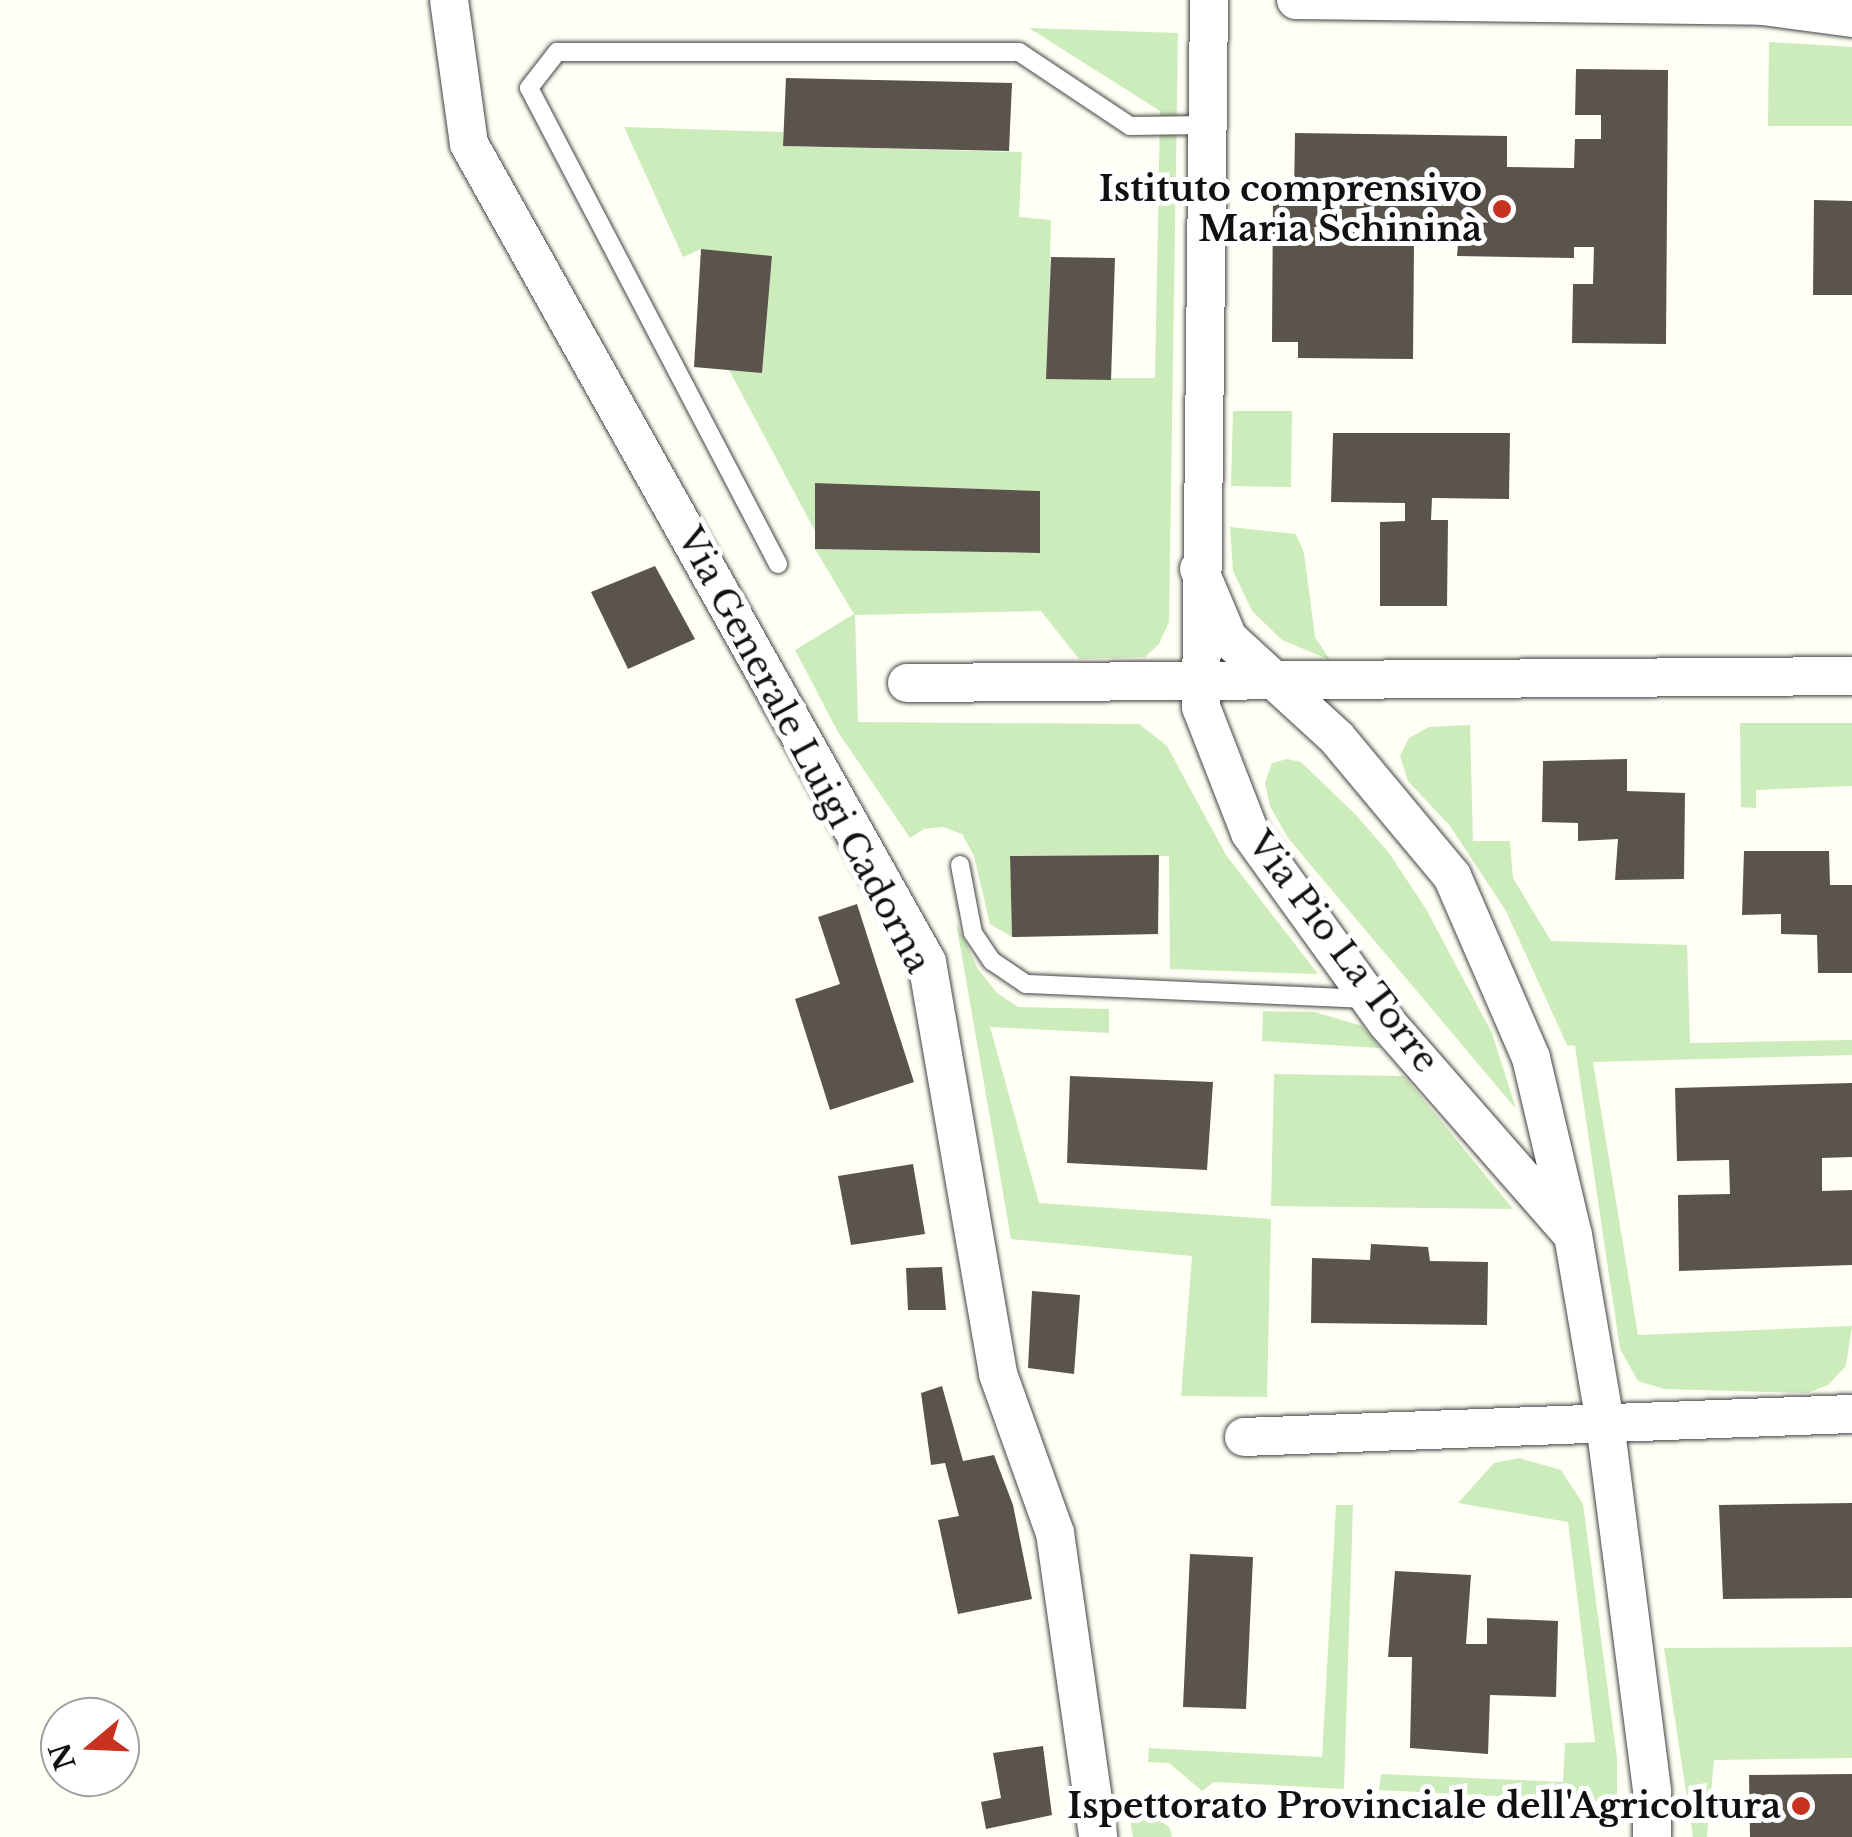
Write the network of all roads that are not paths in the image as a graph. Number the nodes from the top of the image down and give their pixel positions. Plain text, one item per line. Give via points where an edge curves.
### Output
1 (449, 0) edge
2 (1209, 0) edge
3 (1296, 0) edge
4 (1754, 2) edge
5 (1565, 3) edge
6 (1852, 18) edge
7 (1206, 125) junction
8 (778, 564) dead end
9 (1199, 568) junction
10 (1852, 676) edge
11 (907, 683) dead end
12 (1199, 684) junction
13 (1277, 684) junction
14 (960, 866) dead end
15 (1370, 999) junction
16 (1572, 1235) junction
17 (1852, 1414) edge
18 (1605, 1423) junction
19 (1244, 1437) dead end
20 (1098, 1837) edge
21 (1652, 1837) edge

1 - 20 street, Via Generale Luigi Cadorna via 468,144 927,962 998,1374 1056,1533
2 - 7 street, Via Pio La Torre
3 - 5 street
4 - 5 street
4 - 6 street
7 - 8 lane via 1130,126 1019,52 557,52 529,88
7 - 9 street, Via Pio La Torre
9 - 12 street, Via Pio La Torre
9 - 13 street, Via Pio La Torre via 1228,638
10 - 13 street
11 - 12 street
12 - 13 street
12 - 15 street, Via Pio La Torre via 1201,708 1250,834
13 - 16 street, Via Pio La Torre via 1337,738 1452,876 1532,1058
14 - 15 lane via 973,933 992,961 1026,984
15 - 16 street, Via Pio La Torre
16 - 18 street, Via Pio La Torre
17 - 18 street
18 - 19 street
18 - 21 street, Via Pio La Torre via 1652,1792

